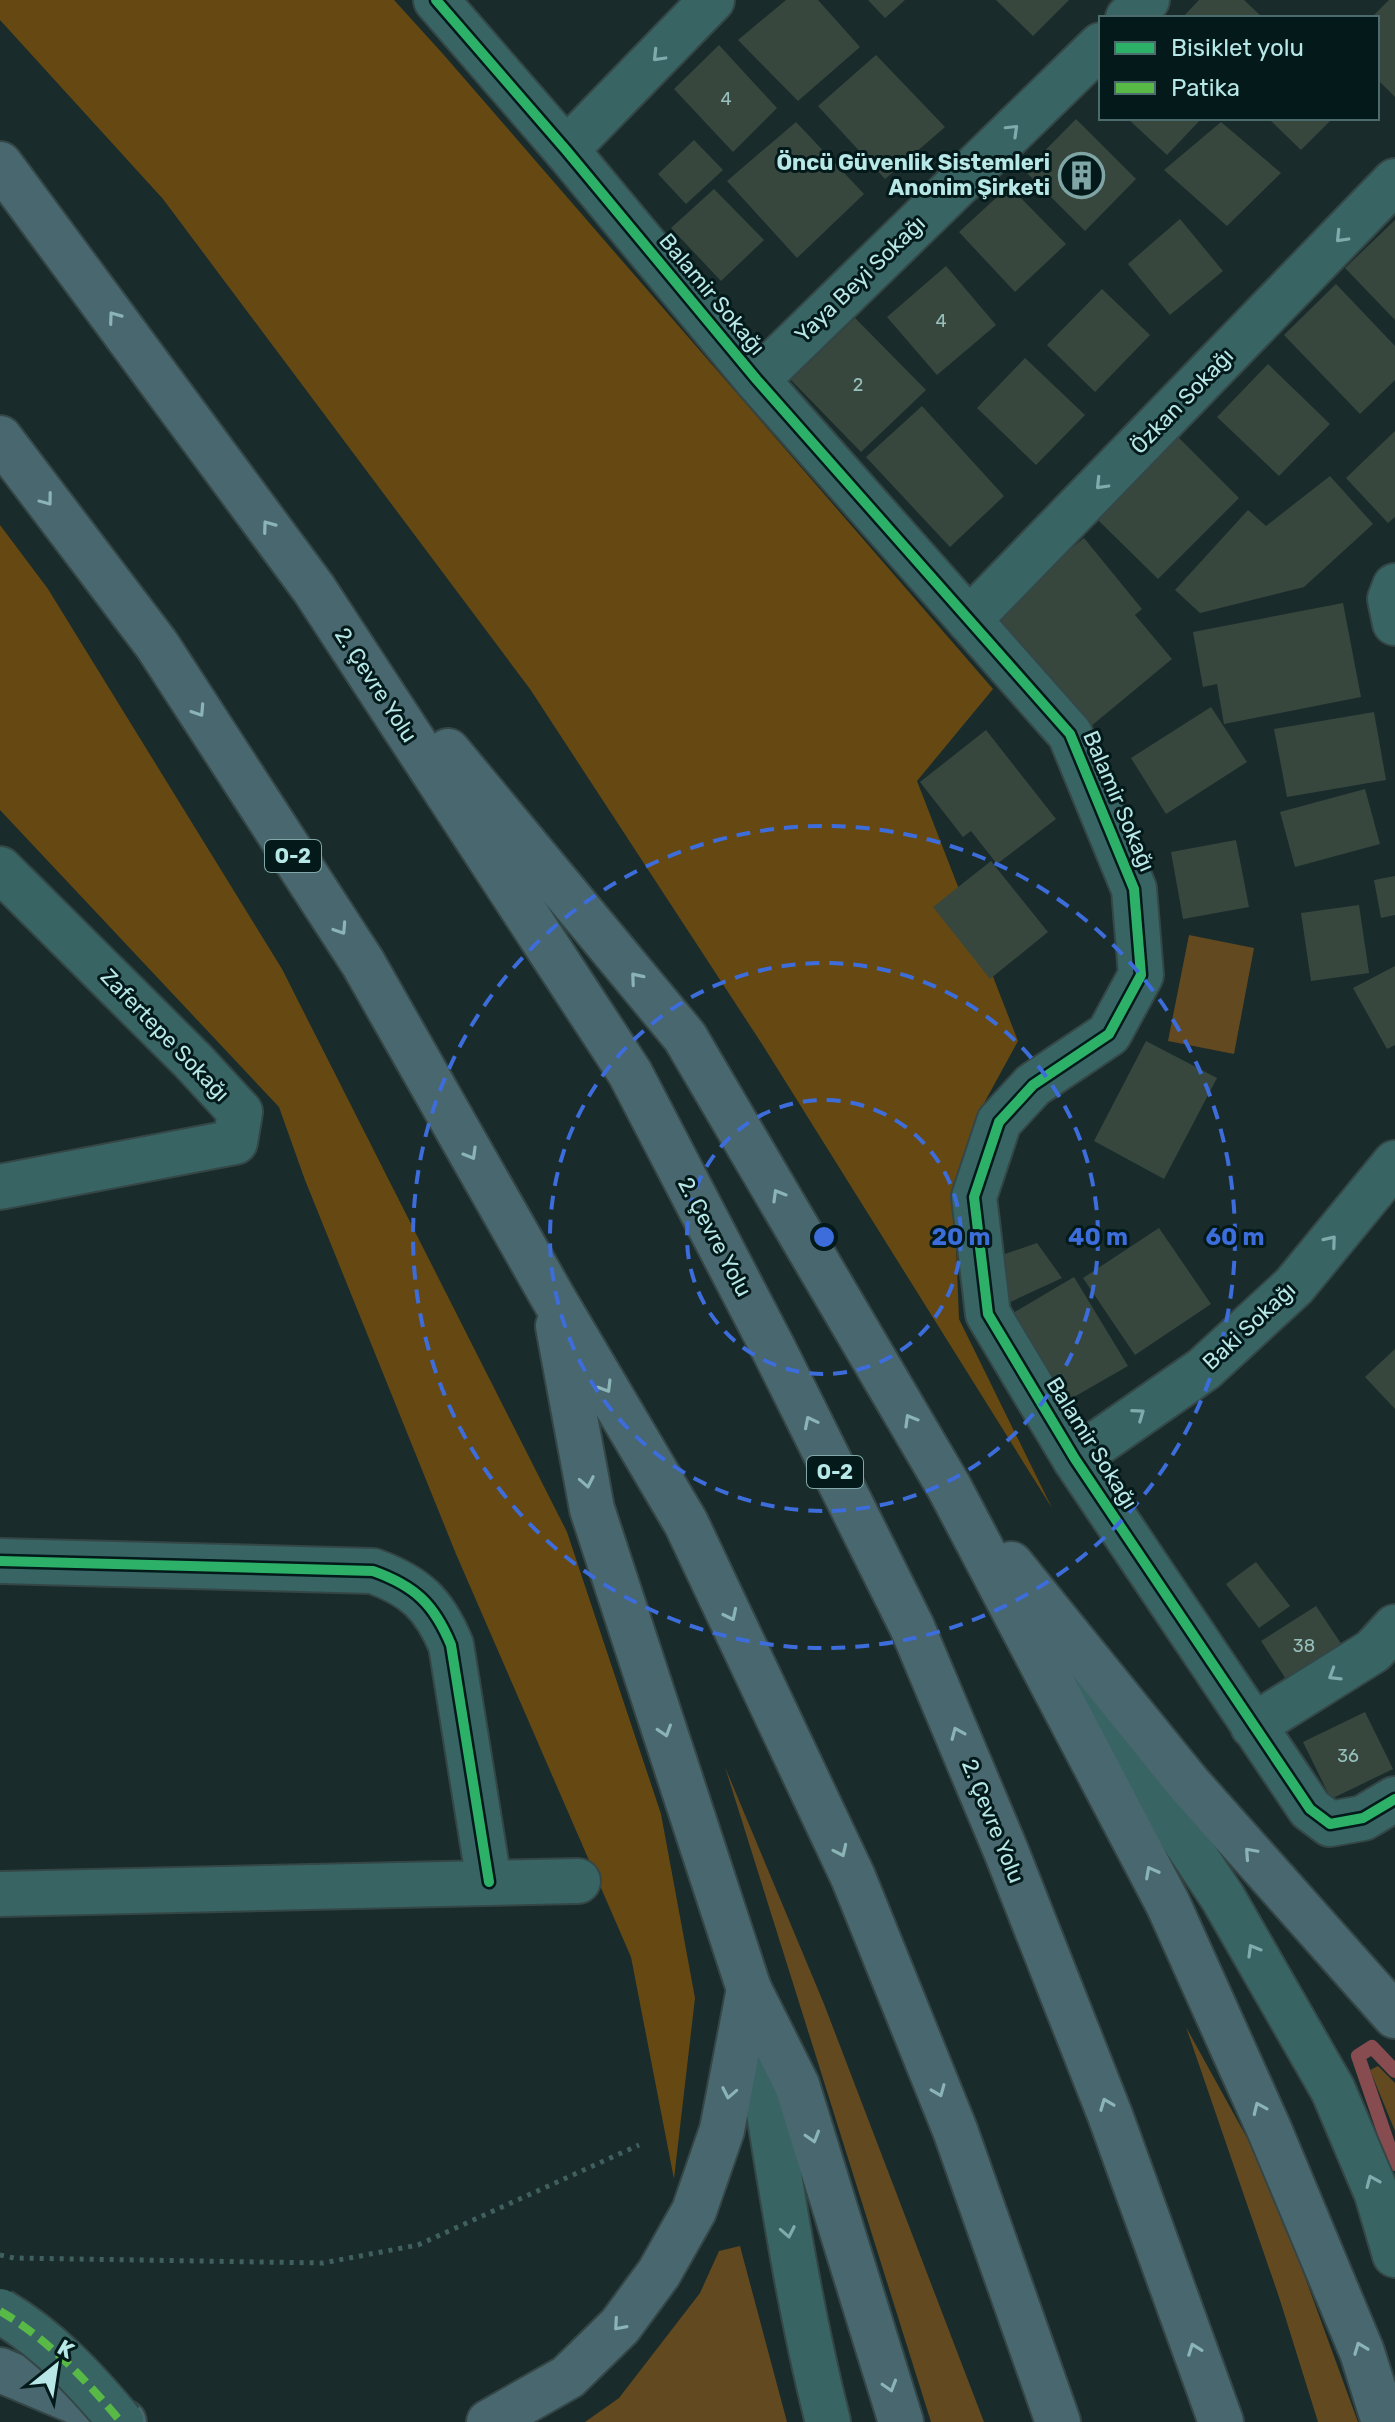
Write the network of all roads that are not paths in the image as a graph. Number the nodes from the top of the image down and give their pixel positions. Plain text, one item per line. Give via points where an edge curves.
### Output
1 (436, 0) edge
2 (712, 0) edge
3 (1147, 0) edge
4 (1130, 16) edge
5 (1099, 47) edge
6 (566, 150) junction
7 (0, 164) edge
8 (1395, 181) edge
9 (757, 380) junction
10 (0, 438) edge
11 (1395, 586) edge
12 (314, 589) junction
13 (969, 620) junction
14 (1395, 623) edge
15 (0, 869) edge
16 (1395, 1163) edge
17 (0, 1187) edge
18 (552, 1296) junction
19 (1075, 1459) junction
20 (949, 1487) junction
21 (0, 1561) edge
22 (1395, 1627) edge
23 (1253, 1726) junction
24 (1395, 1799) edge
25 (578, 1881) dead end
26 (489, 1882) junction
27 (0, 1894) edge
28 (749, 1989) junction
29 (1395, 2016) edge
30 (1395, 2255) edge
31 (0, 2311) edge
32 (0, 2370) edge
33 (122, 2422) edge
34 (489, 2422) edge
35 (828, 2422) edge
36 (901, 2422) edge
37 (1058, 2422) edge
38 (1221, 2422) edge
39 (1384, 2422) edge

1 - 6 street, Balamir Sokağı
2 -> 6 street
3 - 4 street
9 -> 5 street, Yaya Beyi Sokağı
6 - 9 street, Balamir Sokağı
12 -> 7 highway, 2. Çevre Yolu / O-2
8 -> 13 street, Özkan Sokağı
9 - 13 street, Balamir Sokağı
10 -> 18 highway, O-2 via 157,645 363,963
11 - 14 street via 1390,599
20 -> 12 highway via 685,1037
38 -> 12 highway, 2. Çevre Yolu / O-2 via 1104,2100 905,1613 630,1073
13 - 19 street, Balamir Sokağı via 1070,734 1134,889 1141,975 1109,1034 1033,1085 999,1122 974,1197 988,1314
15 - 17 street, Zafertepe Sokağı via 240,1112 235,1142
19 -> 16 street, Baki Sokağı via 1204,1369 1294,1286
18 -> 28 highway via 592,1509
18 -> 37 highway, O-2 via 686,1523 853,1877 955,2130
19 - 23 street, Balamir Sokağı
29 -> 20 highway via 1189,1784
30 -> 20 street via 1377,2194 1333,2090 1223,1898
39 -> 20 highway via 1362,2352 1168,1904
21 - 26 street via 373,1571 411,1588 441,1622 451,1645
22 -> 23 street via 1373,1651
23 - 24 street, Balamir Sokağı via 1310,1809 1330,1824 1363,1818
25 - 26 street
26 - 27 street
28 -> 34 highway via 722,2130 694,2211 659,2273 620,2326 568,2377
28 -> 35 street via 788,2234
28 -> 36 highway via 797,2085
31 - 33 street, bridge via 26,2326
32 - 33 highway

